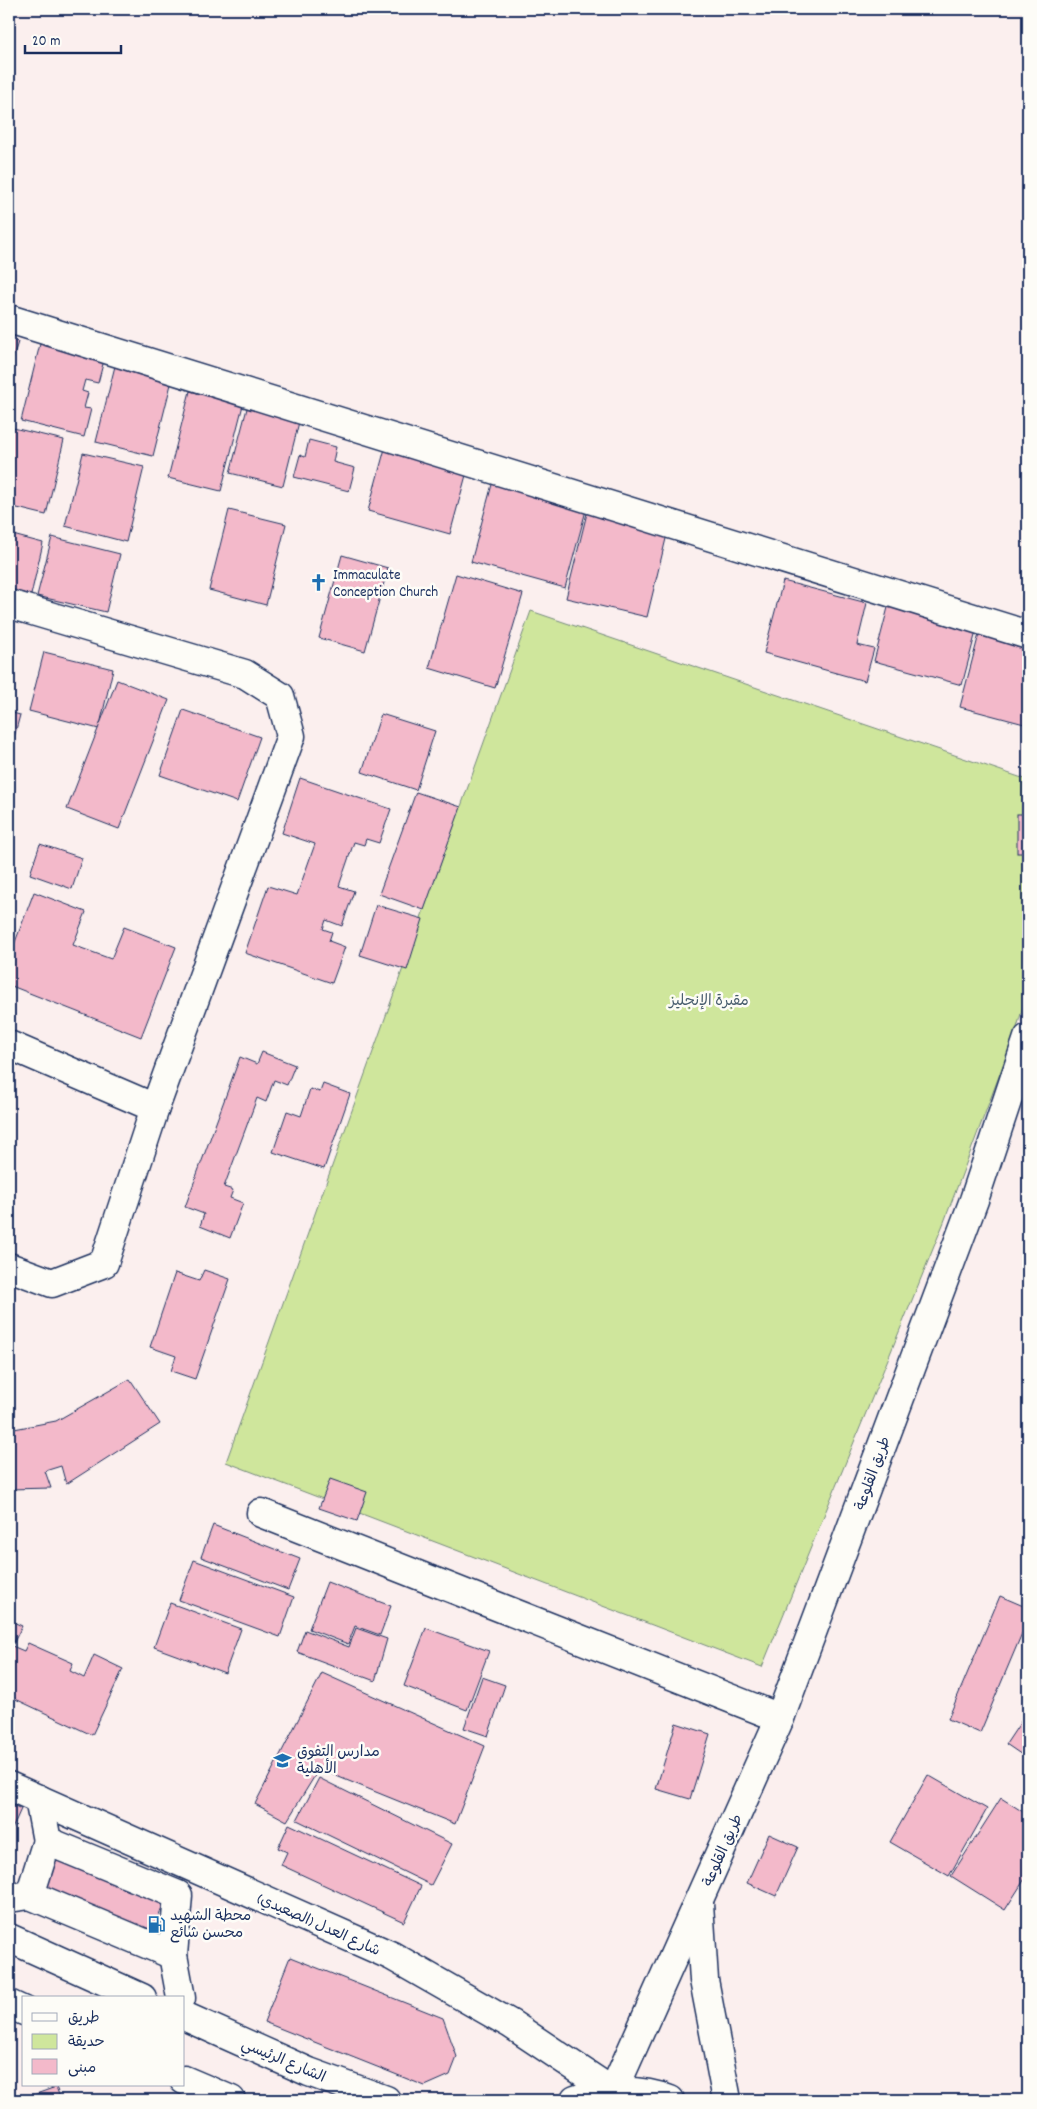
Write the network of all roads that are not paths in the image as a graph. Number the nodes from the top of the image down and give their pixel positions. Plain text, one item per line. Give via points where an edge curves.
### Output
1 (9, 319) edge
2 (9, 604) edge
3 (1028, 634) edge
4 (1028, 1038) edge
5 (9, 1045) edge
6 (155, 1108) junction
7 (9, 1267) edge
8 (261, 1513) dead end
9 (780, 1718) junction
10 (9, 1786) edge
11 (38, 1799) junction
12 (47, 1841) junction
13 (19, 1897) edge
14 (699, 1902) junction
15 (9, 1938) edge
16 (173, 1955) junction
17 (138, 1996) edge
18 (181, 1996) edge
19 (9, 2004) edge
20 (22, 2010) edge
21 (185, 2010) edge
22 (185, 2080) edge
23 (613, 2092) junction
24 (231, 2100) edge
25 (386, 2100) edge
26 (575, 2100) edge
27 (670, 2100) edge
28 (726, 2100) edge

1 - 3 street
2 - 6 street via 245,674 280,696 291,736
4 - 9 street, طريق القلوعة via 974,1200
5 - 6 street
6 - 7 street via 104,1264 52,1283
8 - 9 street
9 - 14 street, طريق القلوعة
10 - 11 street, شارع العدل (الصعيدي)
11 - 12 street
11 - 23 street, شارع العدل (الصعيدي) via 392,1956 510,2024
12 - 13 street
12 - 16 street via 178,1895
13 - 16 street
14 - 23 street, طريق القلوعة
14 - 28 street via 704,1980
15 - 17 street
16 - 18 street
19 - 20 street
21 - 25 street, الشارع الرئيسي via 309,2072
22 - 24 street
23 - 26 street
23 - 27 street

